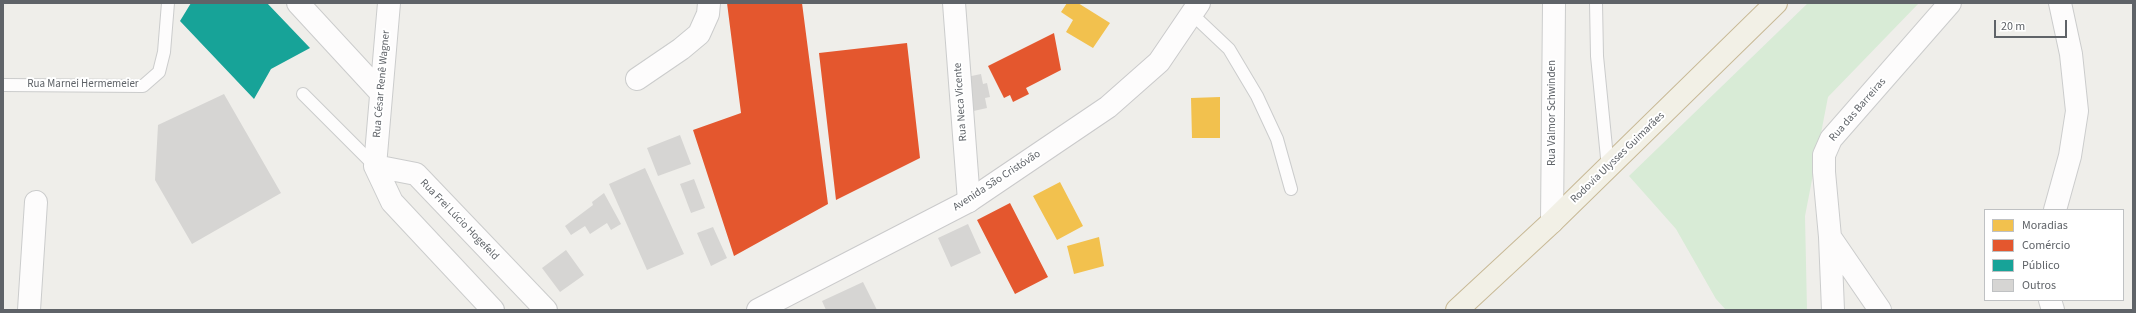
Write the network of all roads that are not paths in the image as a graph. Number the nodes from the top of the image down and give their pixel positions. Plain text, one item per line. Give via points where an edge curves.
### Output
1 (168, 3) edge
2 (298, 3) edge
3 (389, 3) edge
4 (709, 3) edge
5 (954, 3) edge
6 (1554, 3) edge
7 (1596, 3) edge
8 (1776, 3) edge
9 (1950, 3) edge
10 (2060, 3) edge
11 (1196, 9) edge
12 (637, 80) dead end
13 (3, 85) edge
14 (381, 93) junction
15 (303, 94) dead end
16 (375, 166) junction
17 (1608, 168) junction
18 (1291, 189) dead end
19 (969, 201) junction
20 (36, 202) dead end
21 (2055, 209) edge
22 (1552, 222) junction
23 (1830, 237) junction
24 (29, 310) edge
25 (493, 310) edge
26 (546, 310) edge
27 (758, 310) edge
28 (1456, 310) edge
29 (1833, 310) edge
30 (1880, 310) edge

1 - 13 lane, Rua Marnei Hermemeier via 164,52 159,72 144,86
2 - 14 street
3 - 14 street, Rua César Renê Wagner
4 - 12 street via 708,14 699,34
5 - 19 street, Rua Neca Vicente
6 - 22 street, Rua Valmor Schwinden
7 - 17 lane via 1597,56
8 - 17 highway, Rodovia Ulysses Guimarães
9 - 23 street, Rua das Barreiras via 1831,139 1824,155
10 - 21 street via 2071,54 2077,110 2070,156
11 - 18 lane via 1229,49 1257,96 1277,139
11 - 19 street, Avenida São Cristóvão via 1159,62 1108,108
14 - 16 street, Rua César Renê Wagner
15 - 16 lane
16 - 25 street via 392,202
16 - 26 street, Rua Frei Lúcio Hogefeld via 416,174
17 - 22 highway, Rodovia Ulysses Guimarães
19 - 27 street, Avenida São Cristóvão
20 - 24 street
22 - 28 highway, Rodovia Ulysses Guimarães
23 - 29 street, Rua das Barreiras
23 - 30 street

